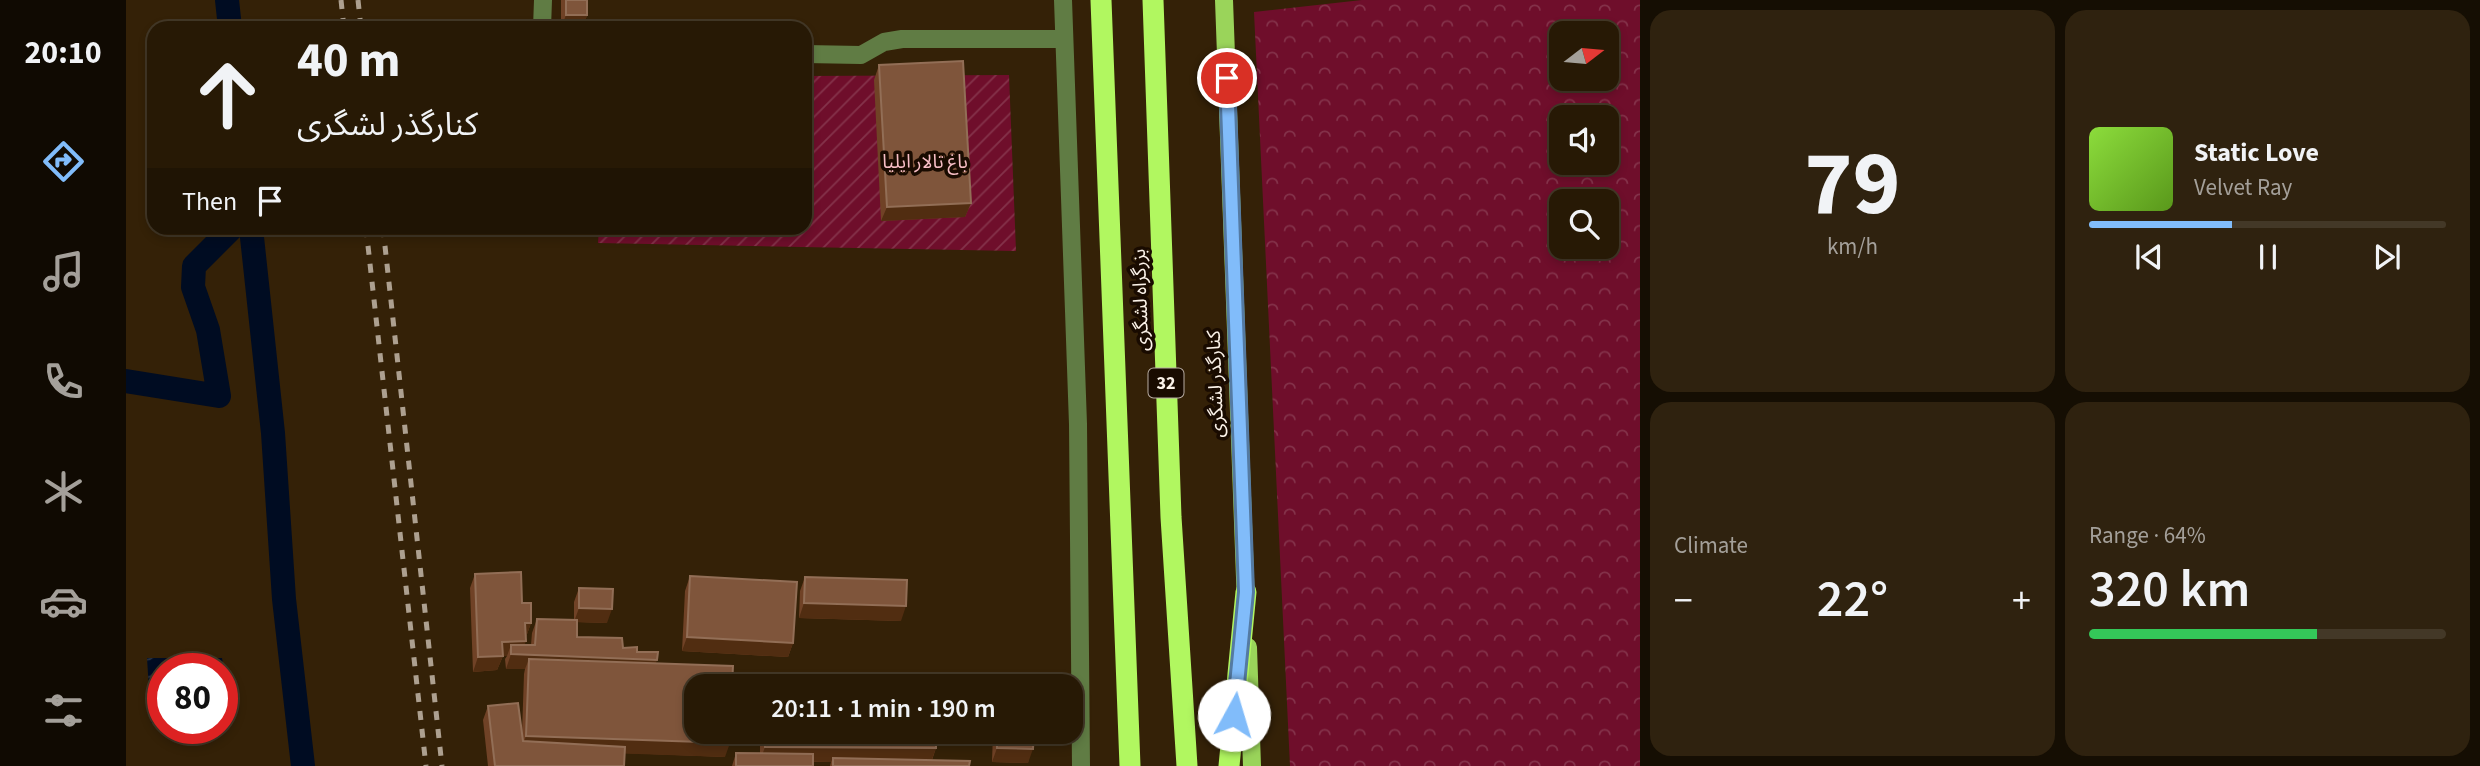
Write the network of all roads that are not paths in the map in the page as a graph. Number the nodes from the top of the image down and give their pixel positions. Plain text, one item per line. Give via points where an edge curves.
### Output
1 (543, 0) edge
2 (1063, 0) edge
3 (1101, 0) edge
4 (1153, 0) edge
5 (1224, 0) edge
6 (542, 21) edge
7 (1064, 39) junction
8 (812, 54) edge
9 (1246, 592) junction
10 (1081, 766) edge
11 (1130, 766) edge
12 (1187, 766) edge
13 (1229, 766) edge
14 (1252, 766) edge

1 - 6 street
2 - 7 street
3 - 11 highway, بزرگراه لشگری
4 - 12 highway, بزرگراه لشگری / 32 via 1171,517
5 - 9 main road, کنارگذر لشگری
7 - 8 street via 902,39 861,54
7 - 10 street via 1077,424
9 - 13 highway
9 - 14 main road, کنارگذر لشگری

